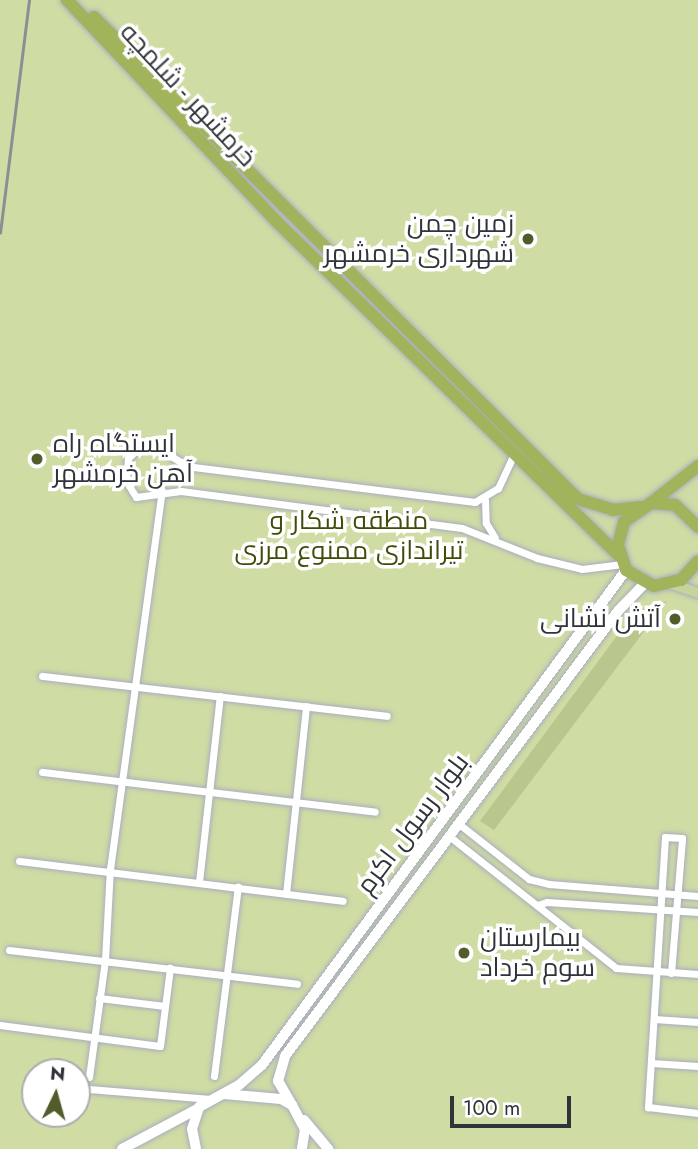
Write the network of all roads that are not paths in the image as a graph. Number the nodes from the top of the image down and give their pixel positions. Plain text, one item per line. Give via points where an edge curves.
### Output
1 (67, 0) edge
2 (78, 0) edge
3 (514, 454) junction
4 (698, 466) edge
5 (162, 491) junction
6 (485, 500) junction
7 (646, 505) junction
8 (698, 527) edge
9 (496, 539) junction
10 (698, 561) edge
11 (623, 563) junction
12 (645, 583) junction
13 (672, 584) junction
14 (698, 593) edge
15 (42, 676) dead end
16 (138, 687) junction
17 (220, 696) junction
18 (306, 706) junction
19 (387, 716) dead end
20 (42, 772) dead end
21 (124, 781) junction
22 (209, 792) junction
23 (295, 803) junction
24 (374, 813) dead end
25 (459, 824) junction
26 (449, 836) junction
27 (427, 843) junction
28 (483, 843) junction
29 (438, 851) junction
30 (473, 855) junction
31 (19, 860) dead end
32 (110, 869) junction
33 (199, 882) junction
34 (549, 884) junction
35 (238, 887) junction
36 (660, 893) junction
37 (286, 894) junction
38 (678, 895) junction
39 (698, 896) edge
40 (343, 901) dead end
41 (547, 902) junction
42 (537, 905) junction
43 (659, 909) junction
44 (677, 910) junction
45 (698, 912) edge
46 (9, 950) dead end
47 (104, 960) junction
48 (170, 968) junction
49 (657, 972) junction
50 (671, 973) junction
51 (698, 974) edge
52 (229, 975) junction
53 (297, 984) dead end
54 (99, 998) junction
55 (165, 1006) junction
56 (654, 1019) junction
57 (698, 1021) edge
58 (0, 1025) edge
59 (94, 1038) junction
60 (91, 1061) edge
61 (652, 1063) junction
62 (698, 1066) edge
63 (214, 1076) dead end
64 (91, 1089) edge
65 (223, 1094) junction
66 (211, 1099) junction
67 (292, 1105) junction
68 (199, 1107) junction
69 (698, 1113) edge
70 (302, 1118) junction
71 (122, 1149) edge
72 (196, 1149) edge
73 (302, 1149) edge
74 (328, 1149) edge

1 - 3 highway, خرمشهر - شلمچه via 276,221
2 - 7 highway, خرمشهر - شلمچه via 578,499 613,510
3 - 6 street via 498,488
3 - 11 highway, خرمشهر - شلمچه
4 - 7 highway
5 - 6 street via 152,499 136,497 128,489 128,457 142,445 158,448 187,466 468,502
5 - 9 street via 462,528
5 - 16 street
6 - 9 street via 486,523
7 - 8 highway via 675,505
7 - 11 highway via 624,522
9 - 11 street via 537,558 582,569
10 - 13 highway via 689,574
11 - 12 highway, خرمشهر - شلمچه
11 - 27 main road, بلوار رسول اکرم
12 - 13 highway
12 - 25 main road, بلوار رسول اکرم via 618,611
13 - 14 main road
15 - 16 street
16 - 17 street
16 - 21 street
17 - 18 street
17 - 22 street
18 - 19 street
18 - 23 street
20 - 21 street
21 - 22 street
21 - 32 street
22 - 23 street
22 - 33 street
23 - 24 street
23 - 37 street
25 - 26 main road, بلوار رسول اکرم
25 - 28 street
26 - 29 main road, بلوار رسول اکرم
26 - 30 street
27 - 29 main road
27 - 65 main road, بلوار رسول اکرم via 262,1065
28 - 30 street
28 - 34 street via 529,879
29 - 67 main road, بلوار رسول اکرم via 285,1056 278,1081
30 - 42 street
31 - 32 street
32 - 33 street
32 - 47 street
33 - 35 street
34 - 36 street
34 - 41 street
35 - 37 street
35 - 52 street
36 - 38 street
36 - 38 street via 665,837 682,838
36 - 43 street
37 - 40 street
38 - 39 street
38 - 44 street
41 - 42 street
41 - 43 street
42 - 49 street via 616,968
43 - 44 street
43 - 49 street
44 - 45 street
44 - 50 street
46 - 47 street
47 - 48 street
47 - 54 street
48 - 52 street
48 - 55 street
49 - 50 street
49 - 56 street
50 - 51 street
52 - 53 street
52 - 63 street
54 - 55 street
54 - 59 street
55 - 59 street via 160,1046
56 - 57 street
56 - 61 street
58 - 59 street
59 - 60 street
61 - 62 street
61 - 69 street via 648,1107
64 - 66 street
65 - 66 main road
65 - 67 main road via 281,1099
66 - 68 main road
67 - 70 main road, بلوار رسول اکرم
68 - 71 main road
68 - 72 main road via 192,1129
70 - 73 main road
70 - 74 main road, بلوار رسول اکرم

